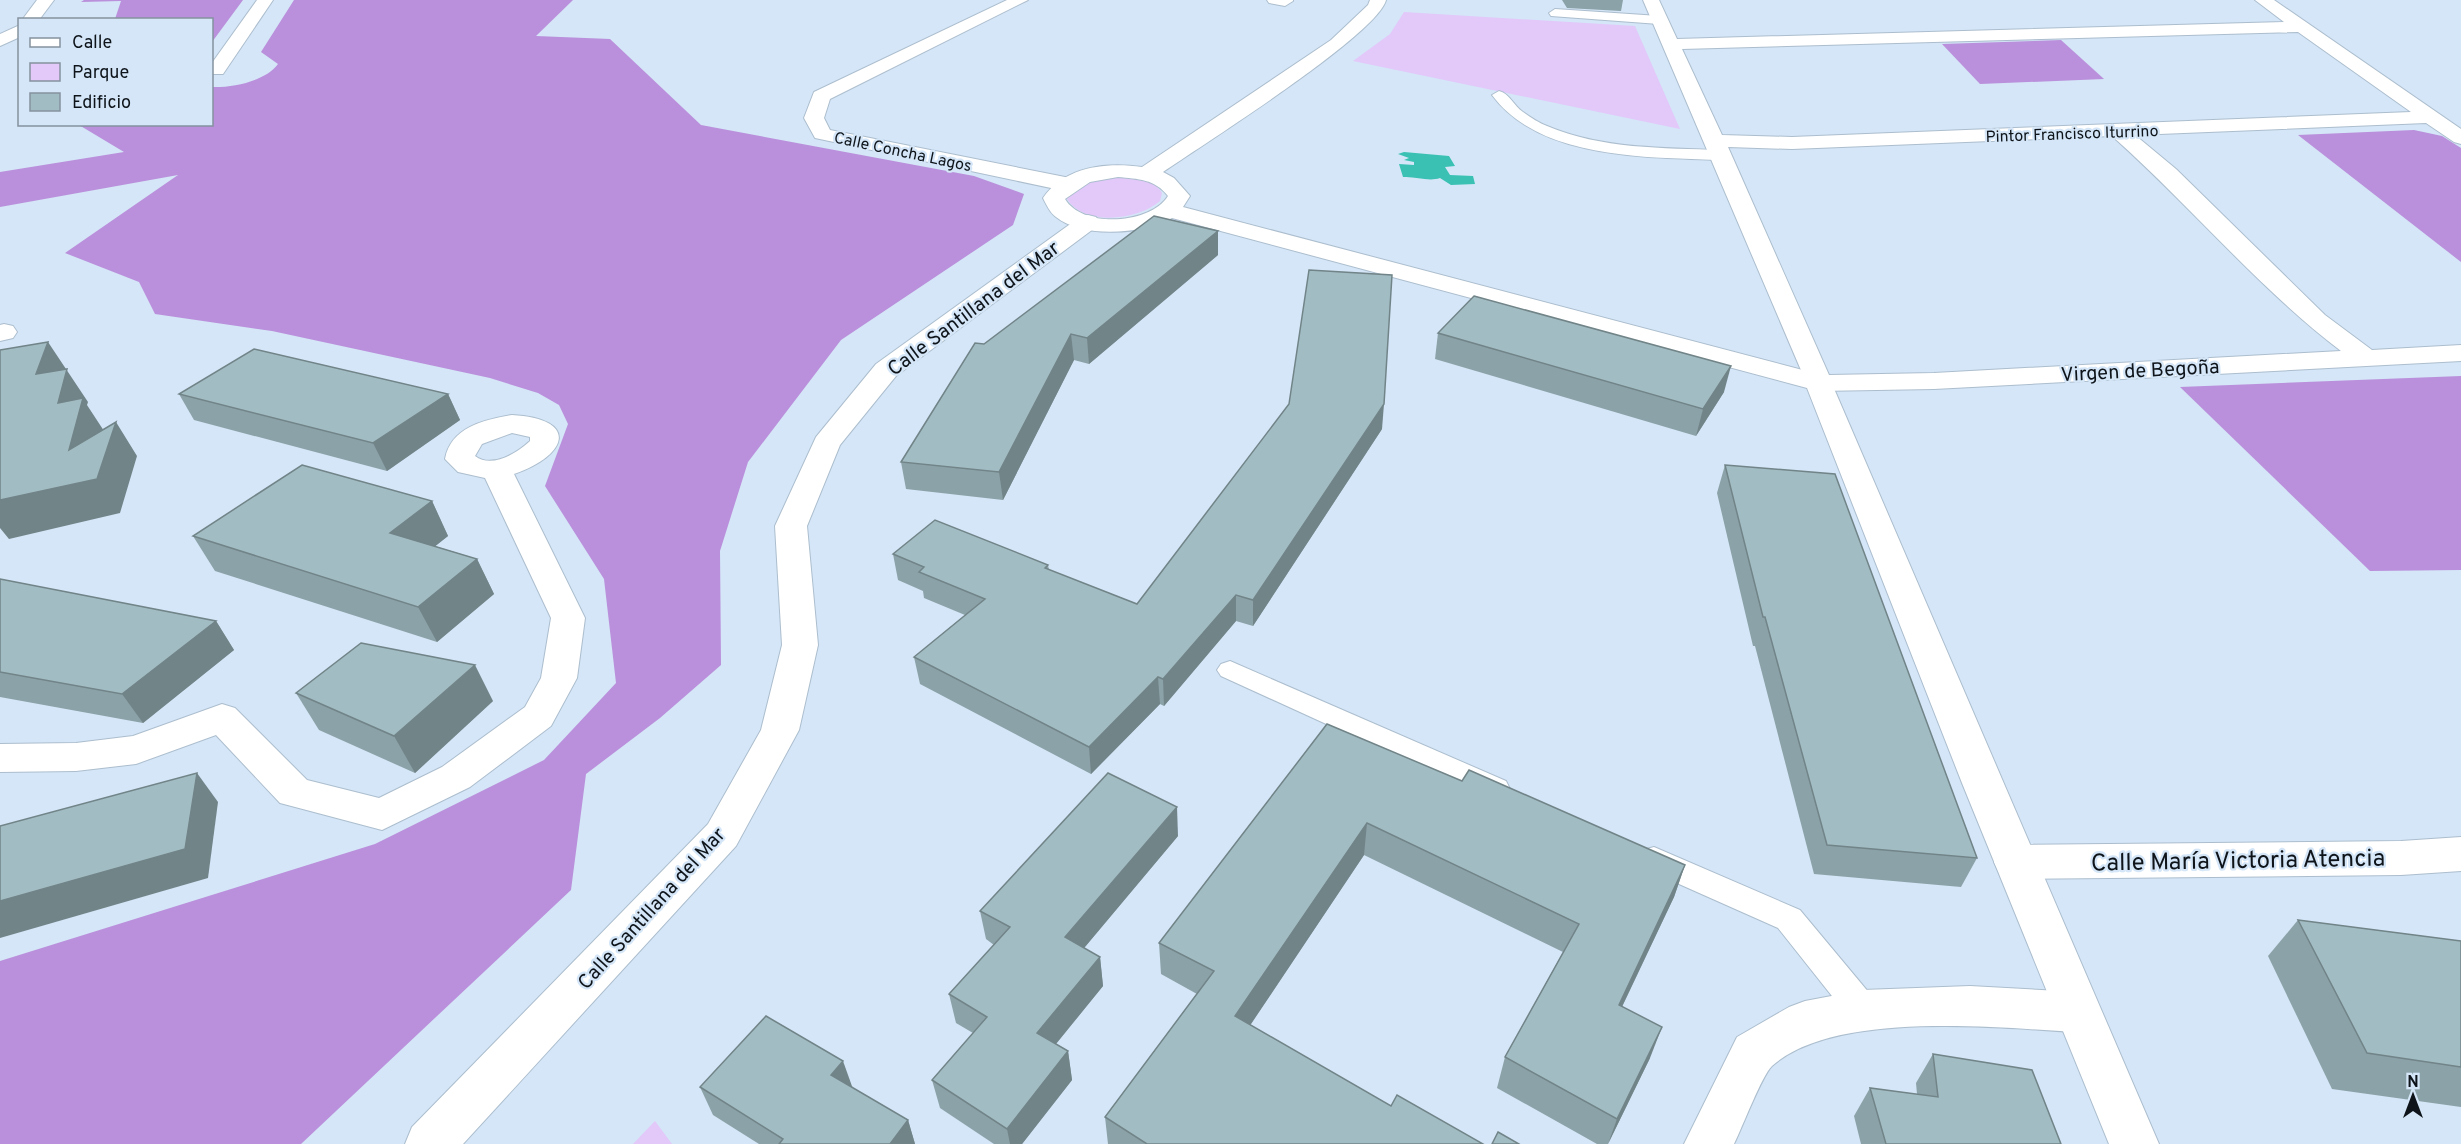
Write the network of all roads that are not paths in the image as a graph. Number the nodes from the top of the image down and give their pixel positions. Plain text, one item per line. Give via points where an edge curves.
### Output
1 (46, 0) edge
2 (265, 0) edge
3 (1020, 0) edge
4 (1275, 0) edge
5 (1378, 0) edge
6 (1651, 0) edge
7 (2263, 0) edge
8 (1285, 1) edge
9 (1555, 13) dead end
10 (32, 18) edge
11 (2305, 27) junction
12 (1664, 30) junction
13 (18, 31) edge
14 (0, 41) edge
15 (216, 70) dead end
16 (1499, 95) dead end
17 (2428, 117) junction
18 (2118, 131) junction
19 (2461, 138) edge
20 (1718, 148) junction
21 (1147, 173) junction
22 (1065, 184) junction
23 (1169, 210) junction
24 (1088, 222) junction
25 (2461, 353) edge
26 (2366, 358) junction
27 (1819, 383) junction
28 (496, 469) dead end
29 (1230, 670) dead end
30 (0, 758) edge
31 (1526, 802) edge
32 (1624, 846) edge
33 (2461, 854) edge
34 (2015, 862) junction
35 (1863, 1010) junction
36 (2078, 1012) junction
37 (430, 1144) edge
38 (1709, 1144) edge
39 (2134, 1144) edge

1 - 10 street
2 - 15 street
3 - 22 street, Calle Concha Lagos via 821,96 814,118 822,134
4 - 8 street
5 - 21 street via 1376,7 1336,44
6 - 12 street
7 - 11 street
9 - 12 lane
11 - 12 street
11 - 17 street
12 - 20 street
13 - 14 street
16 - 20 lane via 1508,110 1558,138 1627,150
17 - 18 street, Pintor Francisco Iturrino
17 - 19 street
18 - 20 street, Pintor Francisco Iturrino
18 - 26 street via 2168,174 2316,320
20 - 27 street
21 - 22 street via 1088,174
21 - 23 street via 1170,182 1179,196
22 - 24 street via 1054,198 1063,212
23 - 24 street via 1118,224
23 - 27 street, Virgen de Begoña
24 - 37 street, Calle Santillana del Mar via 886,370 826,443 791,526 800,645 780,730 722,835
25 - 26 street, Virgen de Begoña
26 - 27 street, Virgen de Begoña via 1934,381
27 - 34 street
28 - 30 street via 568,618 560,678 538,716 456,777 382,814 294,792 222,718 136,750 76,757
29 - 31 lane
32 - 35 lane via 1789,919
33 - 34 street, Calle María Victoria Atencia
34 - 36 street
35 - 36 street via 1970,1006
35 - 38 street via 1805,1022 1754,1052
36 - 39 street

